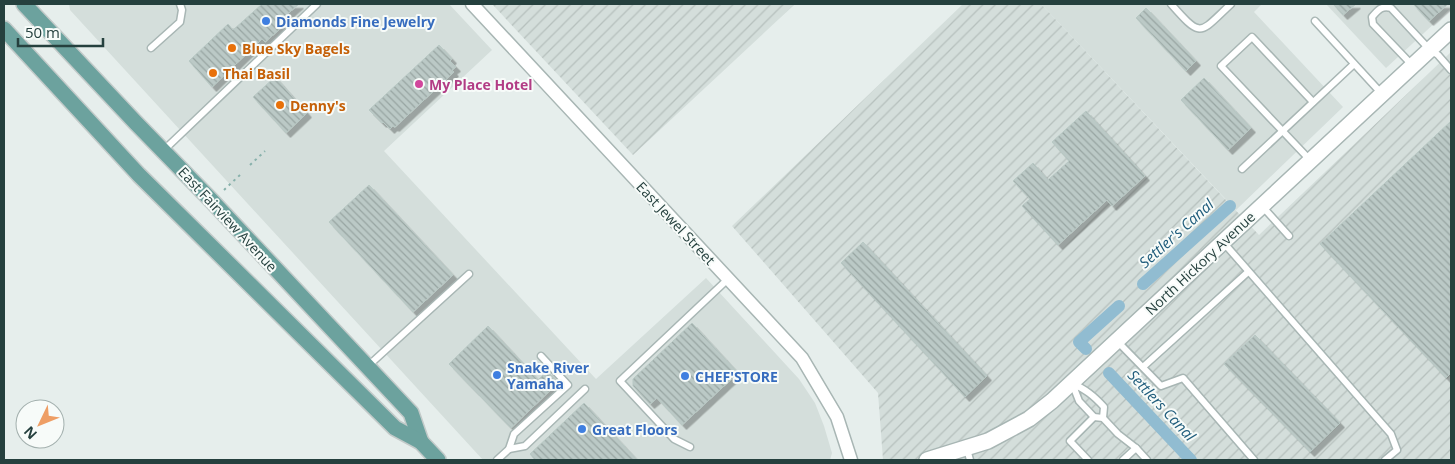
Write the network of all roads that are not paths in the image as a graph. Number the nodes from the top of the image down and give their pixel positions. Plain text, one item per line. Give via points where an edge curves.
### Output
1 (24, 4) edge
2 (180, 4) edge
3 (317, 4) edge
4 (472, 4) edge
5 (1171, 4) edge
6 (1231, 4) edge
7 (1315, 21) dead end
8 (4, 29) edge
9 (1451, 30) edge
10 (151, 48) dead end
11 (1430, 50) junction
12 (1354, 64) junction
13 (1413, 66) junction
14 (1451, 70) edge
15 (1382, 94) junction
16 (1313, 102) junction
17 (1282, 131) junction
18 (163, 151) junction
19 (1310, 161) junction
20 (1242, 169) dead end
21 (1262, 206) junction
22 (1289, 236) dead end
23 (1223, 242) junction
24 (1248, 272) junction
25 (469, 274) dead end
26 (728, 279) junction
27 (1117, 341) junction
28 (540, 356) dead end
29 (367, 366) junction
30 (1143, 367) junction
31 (1072, 383) junction
32 (585, 389) dead end
33 (1094, 417) junction
34 (1103, 418) junction
35 (421, 442) junction
36 (690, 447) dead end
37 (1136, 448) junction
38 (509, 449) junction
39 (968, 454) edge
40 (438, 460) edge
41 (497, 460) edge
42 (851, 460) edge
43 (927, 460) edge
44 (1088, 460) edge
45 (1123, 460) edge
46 (1147, 460) edge
47 (1254, 460) edge
48 (1385, 460) edge

1 - 18 main road, East Fairview Avenue
2 - 10 lane via 180,22
3 - 18 lane
4 - 26 street, East Jewel Street
5 - 6 lane via 1190,26 1198,29 1207,27
7 - 12 lane
8 - 35 main road, East Fairview Avenue via 139,175 395,428
9 - 11 street, North Hickory Avenue
11 - 13 street, North Hickory Avenue
11 - 13 lane via 1391,8 1381,8 1372,17 1373,24
11 - 14 lane
12 - 15 lane
12 - 16 lane
13 - 15 street, North Hickory Avenue
15 - 19 street, North Hickory Avenue
16 - 17 lane
16 - 17 lane via 1252,37 1233,54 1221,66
17 - 19 lane
17 - 20 lane
18 - 29 main road, East Fairview Avenue
19 - 21 street, North Hickory Avenue
21 - 22 lane
21 - 23 street, North Hickory Avenue
23 - 24 lane
23 - 27 street, North Hickory Avenue
24 - 30 lane
24 - 48 lane via 1391,434 1397,450
25 - 29 lane
26 - 36 lane via 620,381 674,440
26 - 42 street, East Jewel Street via 802,358 837,417
27 - 30 lane
27 - 31 street, North Hickory Avenue
28 - 38 lane via 568,385 514,434
29 - 35 main road, East Fairview Avenue via 411,413
30 - 47 lane via 1161,386 1183,378
31 - 33 lane via 1079,401
31 - 34 lane via 1089,392 1104,408
31 - 39 street, North Hickory Avenue via 1029,419
32 - 38 lane via 525,446
33 - 34 lane
33 - 44 lane via 1070,441
34 - 37 lane
35 - 40 main road, East Fairview Avenue
37 - 45 lane
37 - 46 lane
38 - 41 lane
39 - 43 street, North Hickory Avenue

